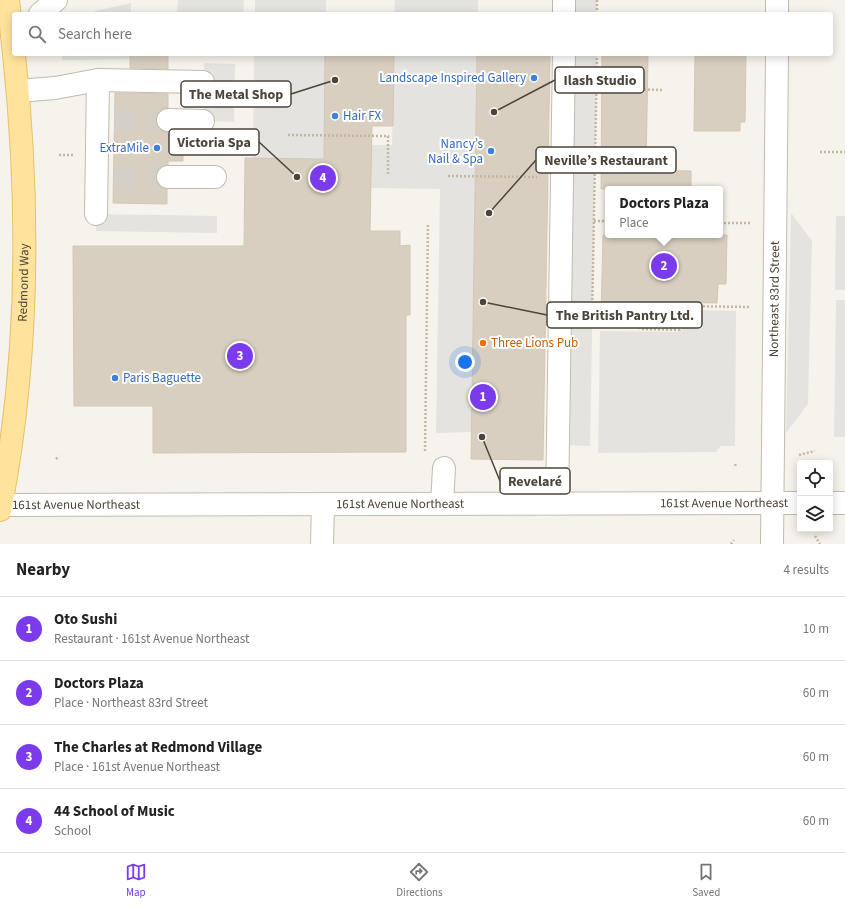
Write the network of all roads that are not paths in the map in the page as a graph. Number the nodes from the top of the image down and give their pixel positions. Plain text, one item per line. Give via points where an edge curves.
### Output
1 (8, 0) edge
2 (56, 0) edge
3 (564, 0) edge
4 (777, 0) edge
5 (42, 12) edge
6 (564, 12) edge
7 (777, 12) edge
8 (11, 47) edge
9 (12, 56) edge
10 (564, 56) edge
11 (777, 56) edge
12 (98, 80) junction
13 (203, 82) dead end
14 (18, 91) junction
15 (168, 120) tunnel mouth
16 (203, 121) dead end
17 (168, 177) tunnel mouth
18 (215, 177) dead end
19 (96, 214) dead end
20 (444, 468) dead end
21 (557, 503) junction
22 (772, 503) junction
23 (797, 503) edge
24 (833, 503) edge
25 (845, 503) edge
26 (323, 504) junction
27 (442, 504) junction
28 (0, 507) edge
29 (322, 544) edge
30 (772, 544) edge

1 - 8 main road, Redmond Way
2 - 5 street
3 - 6 street
4 - 7 street
9 - 14 main road, Redmond Way
10 - 21 street
11 - 22 street, Northeast 83rd Street
12 - 13 street
12 - 14 street via 55,88
12 - 19 street via 106,120 105,176
14 - 28 main road, Redmond Way via 24,213 23,299 15,401
15 - 16 street
17 - 18 street
20 - 27 street
21 - 22 street, 161st Avenue Northeast
21 - 27 street, 161st Avenue Northeast
22 - 23 street, 161st Avenue Northeast
22 - 30 street, Northeast 83rd Street
24 - 25 street
26 - 27 street, 161st Avenue Northeast
26 - 28 street, 161st Avenue Northeast
26 - 29 street

